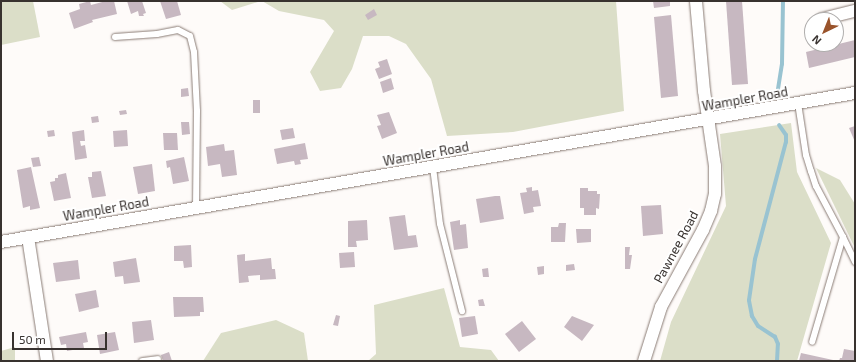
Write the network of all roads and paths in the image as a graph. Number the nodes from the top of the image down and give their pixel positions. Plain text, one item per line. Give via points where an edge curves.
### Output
1 (696, 1) edge
2 (855, 11) edge
3 (844, 14) edge
4 (115, 37) dead end
5 (855, 93) edge
6 (798, 103) junction
7 (709, 119) junction
8 (433, 167) junction
9 (196, 208) junction
10 (843, 236) junction
11 (28, 237) junction
12 (1, 242) edge
13 (855, 262) edge
14 (462, 311) dead end
15 (812, 342) dead end
16 (158, 359) dead end
17 (47, 361) edge
18 (142, 361) edge
19 (644, 361) edge

1 - 7 street, Pawnee Road
2 - 3 street
4 - 9 lane via 178,30 190,36 194,52 197,112
5 - 6 street, Wampler Road
6 - 7 street, Wampler Road
6 - 10 lane via 806,155 816,186
7 - 8 street, Wampler Road
7 - 19 street, Pawnee Road via 716,181 712,207 703,230 661,307
8 - 9 street, Wampler Road
8 - 14 lane via 440,224
9 - 11 street, Wampler Road
10 - 13 lane
10 - 15 lane
11 - 12 street, Wampler Road
11 - 17 street
16 - 18 lane

